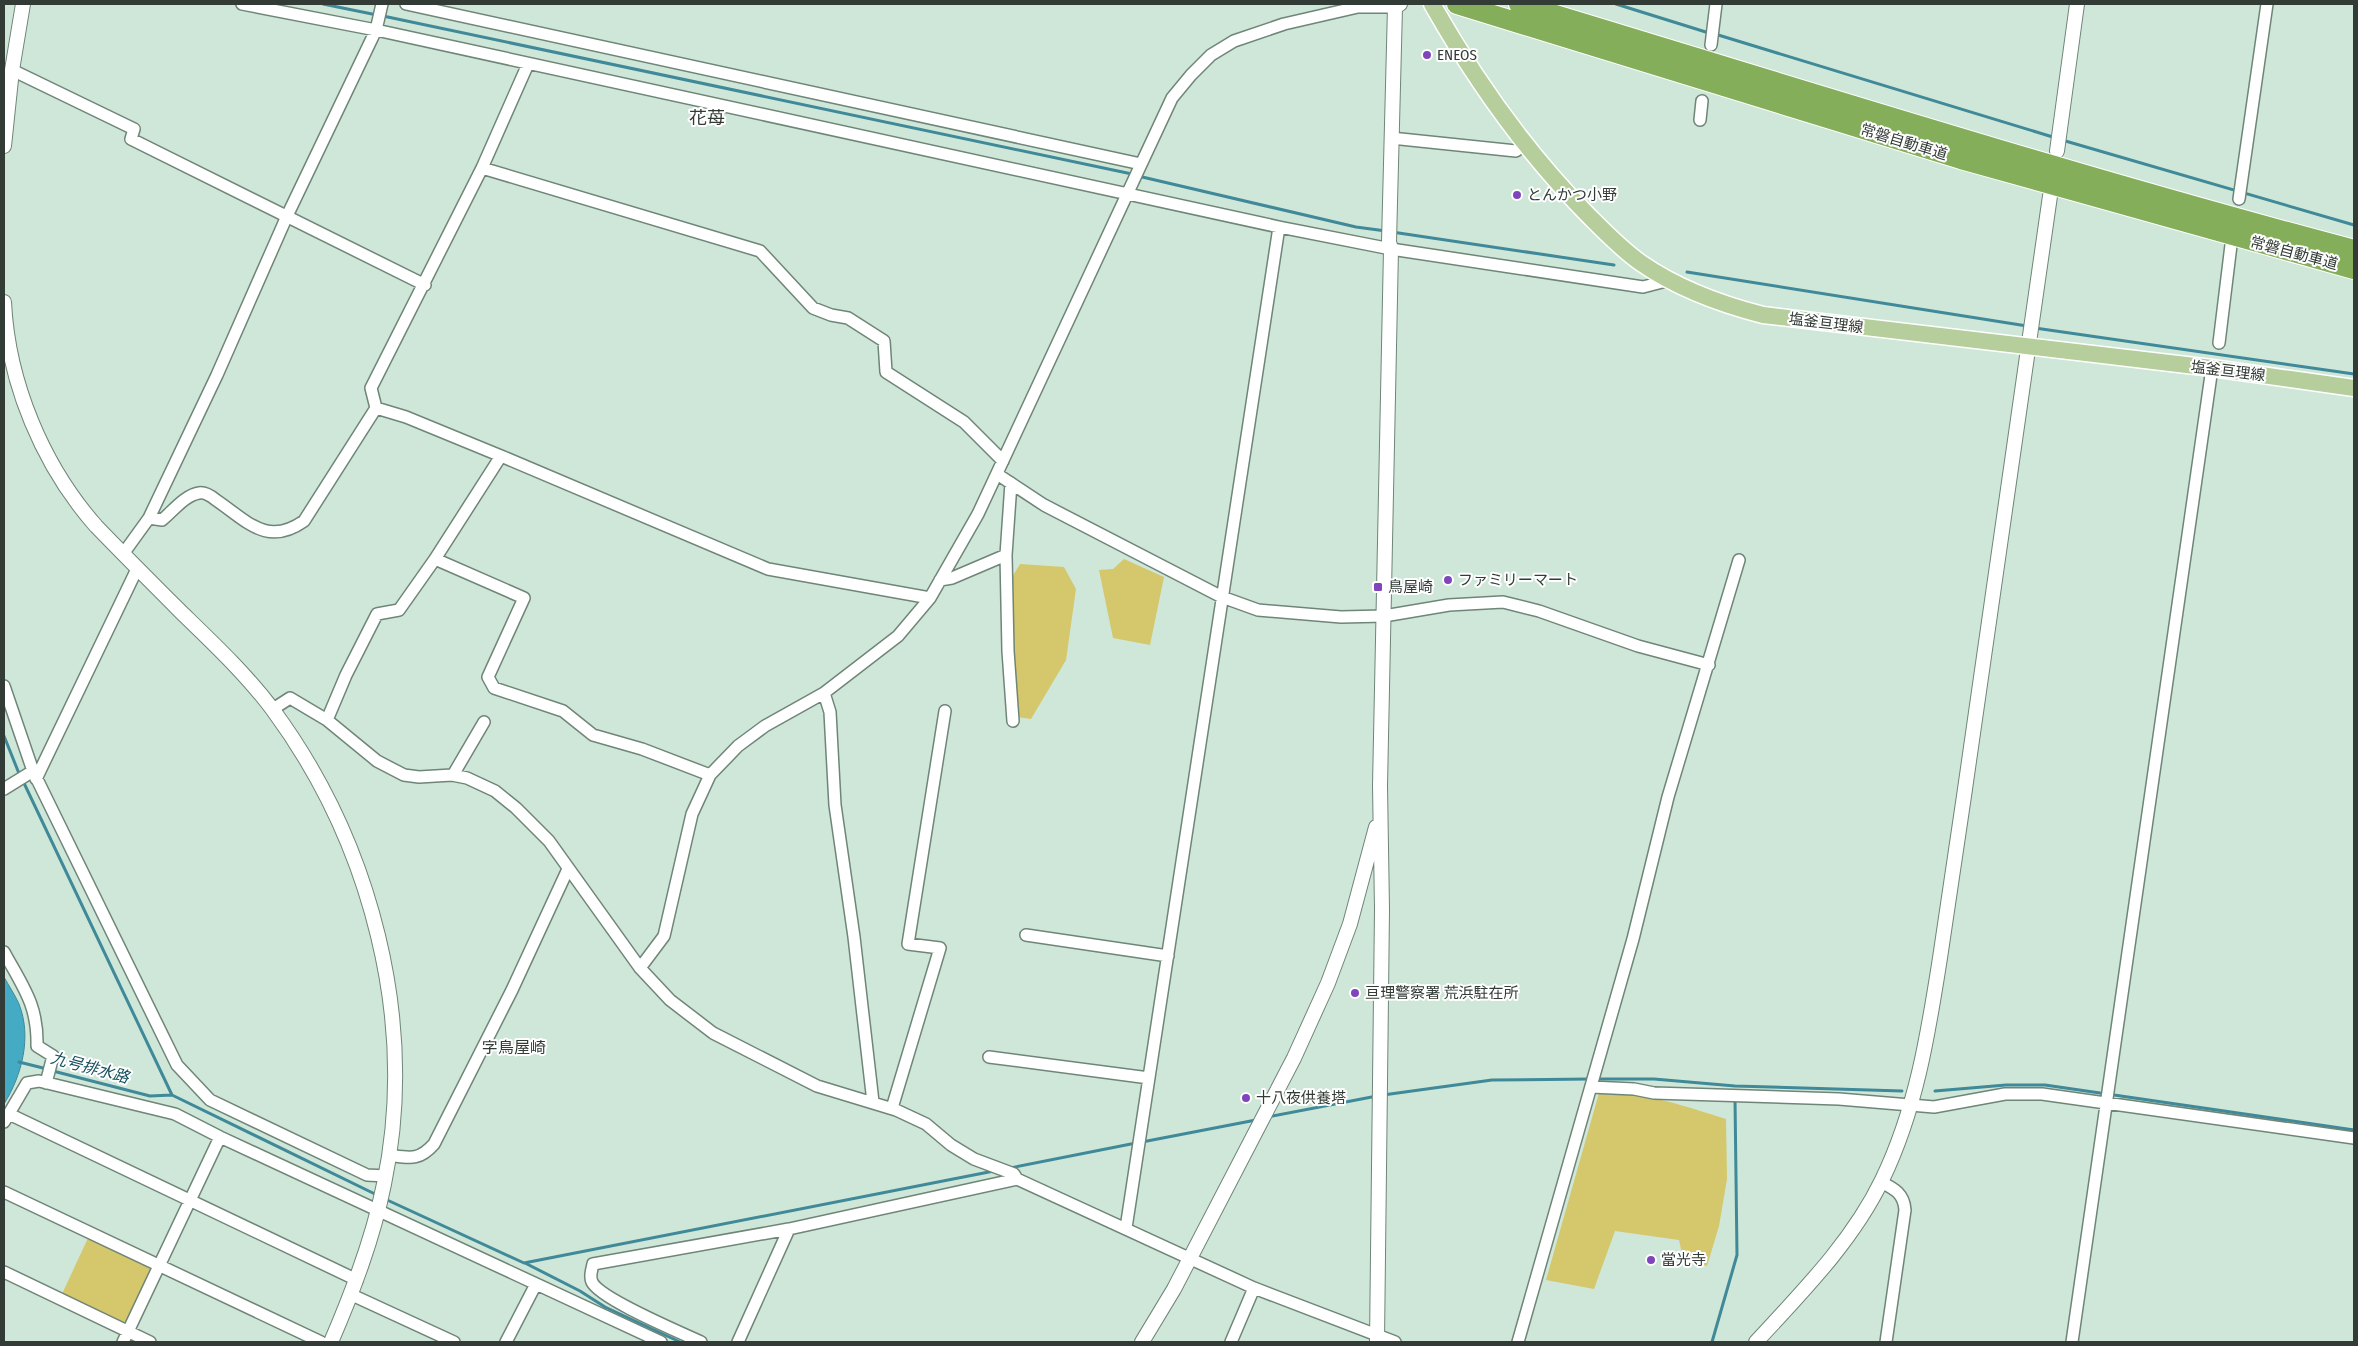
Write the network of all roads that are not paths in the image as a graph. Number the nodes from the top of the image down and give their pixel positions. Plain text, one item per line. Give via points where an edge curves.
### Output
1 (23, 4) edge
2 (242, 4) edge
3 (382, 4) edge
4 (406, 4) edge
5 (1432, 4) edge
6 (1458, 4) edge
7 (1519, 4) edge
8 (1716, 4) edge
9 (2077, 4) edge
10 (2267, 4) edge
11 (1397, 5) edge
12 (376, 30) junction
13 (1711, 45) dead end
14 (528, 64) junction
15 (12, 70) junction
16 (1702, 101) dead end
17 (1700, 120) dead end
18 (1391, 138) junction
19 (1525, 144) junction
20 (4, 146) edge
21 (2057, 151) dead end
22 (1141, 164) junction
23 (482, 168) junction
24 (1128, 192) junction
25 (2050, 196) dead end
26 (2239, 200) dead end
27 (287, 216) junction
28 (1279, 226) junction
29 (1390, 245) junction
30 (2231, 245) dead end
31 (2354, 250) edge
32 (2354, 269) edge
33 (1670, 280) junction
34 (425, 285) junction
35 (4, 302) edge
36 (5, 327) edge
37 (2219, 342) dead end
38 (2029, 344) junction
39 (2212, 368) junction
40 (2354, 388) edge
41 (376, 408) junction
42 (501, 456) junction
43 (1003, 461) junction
44 (997, 474) junction
45 (1011, 483) junction
46 (149, 518) junction
47 (122, 554) junction
48 (1006, 555) junction
49 (434, 559) junction
50 (1740, 560) dead end
51 (137, 569) junction
52 (940, 580) junction
53 (1222, 597) junction
54 (930, 598) junction
55 (1384, 616) junction
56 (1709, 665) junction
57 (4, 686) edge
58 (824, 693) junction
59 (273, 710) junction
60 (945, 711) dead end
61 (327, 720) junction
62 (1013, 721) dead end
63 (484, 722) dead end
64 (33, 775) junction
65 (453, 775) junction
66 (710, 775) junction
67 (5, 788) edge
68 (1380, 812) junction
69 (568, 869) junction
70 (1026, 935) dead end
71 (4, 952) edge
72 (1168, 956) junction
73 (640, 968) junction
74 (990, 1057) dead end
75 (1149, 1078) junction
76 (47, 1080) junction
77 (1593, 1081) junction
78 (873, 1102) junction
79 (2106, 1102) junction
80 (1911, 1106) junction
81 (892, 1108) junction
82 (6, 1118) edge
83 (220, 1137) junction
84 (2354, 1138) edge
85 (389, 1155) junction
86 (1015, 1176) junction
87 (385, 1181) junction
88 (1881, 1182) junction
89 (4, 1192) edge
90 (192, 1200) junction
91 (379, 1207) junction
92 (1126, 1228) junction
93 (789, 1230) junction
94 (1188, 1258) junction
95 (160, 1265) junction
96 (4, 1272) edge
97 (357, 1280) junction
98 (536, 1284) junction
99 (1254, 1288) junction
100 (352, 1294) junction
101 (125, 1337) edge
102 (1377, 1338) edge
103 (150, 1342) edge
104 (321, 1342) edge
105 (331, 1342) edge
106 (454, 1342) edge
107 (506, 1342) edge
108 (661, 1342) edge
109 (701, 1342) edge
110 (738, 1342) edge
111 (1142, 1342) edge
112 (1231, 1342) edge
113 (1395, 1342) edge
114 (1518, 1342) edge
115 (1756, 1342) edge
116 (1886, 1342) edge
117 (2072, 1342) edge

1 - 15 street
2 - 12 street
3 - 12 street
4 - 22 street
5 - 19 main road, 塩釜亘理線 via 1474,73
6 - 32 highway, 常磐自動車道 via 1962,159
7 - 31 highway, 常磐自動車道 via 2043,162
8 - 13 street
9 - 21 street
10 - 26 street
11 - 18 street
11 - 22 street via 1358,7 1284,24 1234,41 1211,55 1172,98
12 - 14 street
12 - 27 street
14 - 23 street
14 - 24 street
15 - 20 street
15 - 27 street via 134,129 131,139
16 - 17 street
18 - 19 street via 1516,151
18 - 29 street
19 - 33 main road, 塩釜亘理線 via 1608,235 1641,263
22 - 24 street
23 - 34 street
23 - 43 street via 760,251 813,308 848,318 884,341 886,372 964,422
24 - 28 street
24 - 43 street
25 - 38 street
27 - 34 street
27 - 46 street
28 - 29 street
28 - 53 street
29 - 33 street via 1643,286
29 - 55 street
30 - 37 street
33 - 38 main road, 塩釜亘理線 via 1726,304 1762,315
34 - 41 street via 371,388
35 - 36 street
36 - 47 street via 24,400 52,464 82,510
38 - 39 main road, 塩釜亘理線
38 - 80 street via 1928,1038
39 - 40 main road, 塩釜亘理線
39 - 79 street
41 - 42 street via 406,416
41 - 46 street via 304,521 290,531 273,534 256,528 208,494 199,493 186,499 162,520
42 - 49 street
42 - 54 street via 768,569
43 - 44 street
44 - 45 street
44 - 52 street
45 - 48 street
45 - 53 street via 1042,503
46 - 47 street
47 - 51 street
48 - 52 street
48 - 62 street
49 - 61 street via 399,610 377,614
49 - 66 street via 524,598 488,676 494,688 564,711 593,735 642,749
50 - 56 street
51 - 59 street via 233,663
51 - 64 street
52 - 54 street
53 - 55 street via 1258,610
53 - 72 street
54 - 58 street via 898,636
55 - 56 street via 1449,605 1503,602 1539,611 1638,646
55 - 68 street
56 - 77 street via 1668,796
57 - 64 street
58 - 66 street via 765,726 732,751
58 - 78 street via 830,712 835,805
59 - 61 street via 290,698
59 - 85 street via 310,769 340,826 366,891 380,943 390,991 395,1051
60 - 81 street via 908,944 940,948
61 - 65 street via 377,761 404,775
63 - 65 street
64 - 67 street
64 - 87 street via 178,1065 192,1083 210,1100
65 - 69 street via 482,784 516,808 550,841
66 - 73 street via 692,814 664,936
68 - 94 street via 1350,924 1328,983 1294,1058
68 - 102 street via 1382,910
69 - 73 street
69 - 85 street via 512,990 434,1144 424,1155 412,1158
70 - 72 street
71 - 76 street via 32,1002 37,1046 53,1056
72 - 75 street
73 - 78 street via 670,1000 712,1033 833,1093
74 - 75 street
75 - 92 street
76 - 82 street via 27,1083
76 - 83 street via 175,1114
77 - 80 street via 1732,1097
77 - 114 street
78 - 81 street
79 - 80 street via 2042,1094 2004,1094 1934,1107
79 - 84 street
79 - 117 street
80 - 88 street
81 - 86 street via 926,1124 951,1146
82 - 90 street
83 - 90 street
83 - 91 street
85 - 87 street
86 - 92 street
86 - 93 street
87 - 91 street
88 - 115 street via 1836,1253
88 - 116 street via 1900,1193 1905,1210
89 - 95 street
90 - 95 street
90 - 97 street
91 - 97 street
91 - 98 street
92 - 94 street
93 - 109 street via 593,1264 590,1275 593,1284 606,1296
93 - 110 street
94 - 99 street
94 - 111 street via 1174,1289
95 - 101 street
95 - 104 street
96 - 101 street
97 - 100 street
98 - 107 street
98 - 108 street
99 - 102 street
99 - 112 street
100 - 105 street
100 - 106 street
101 - 103 street
102 - 113 street

